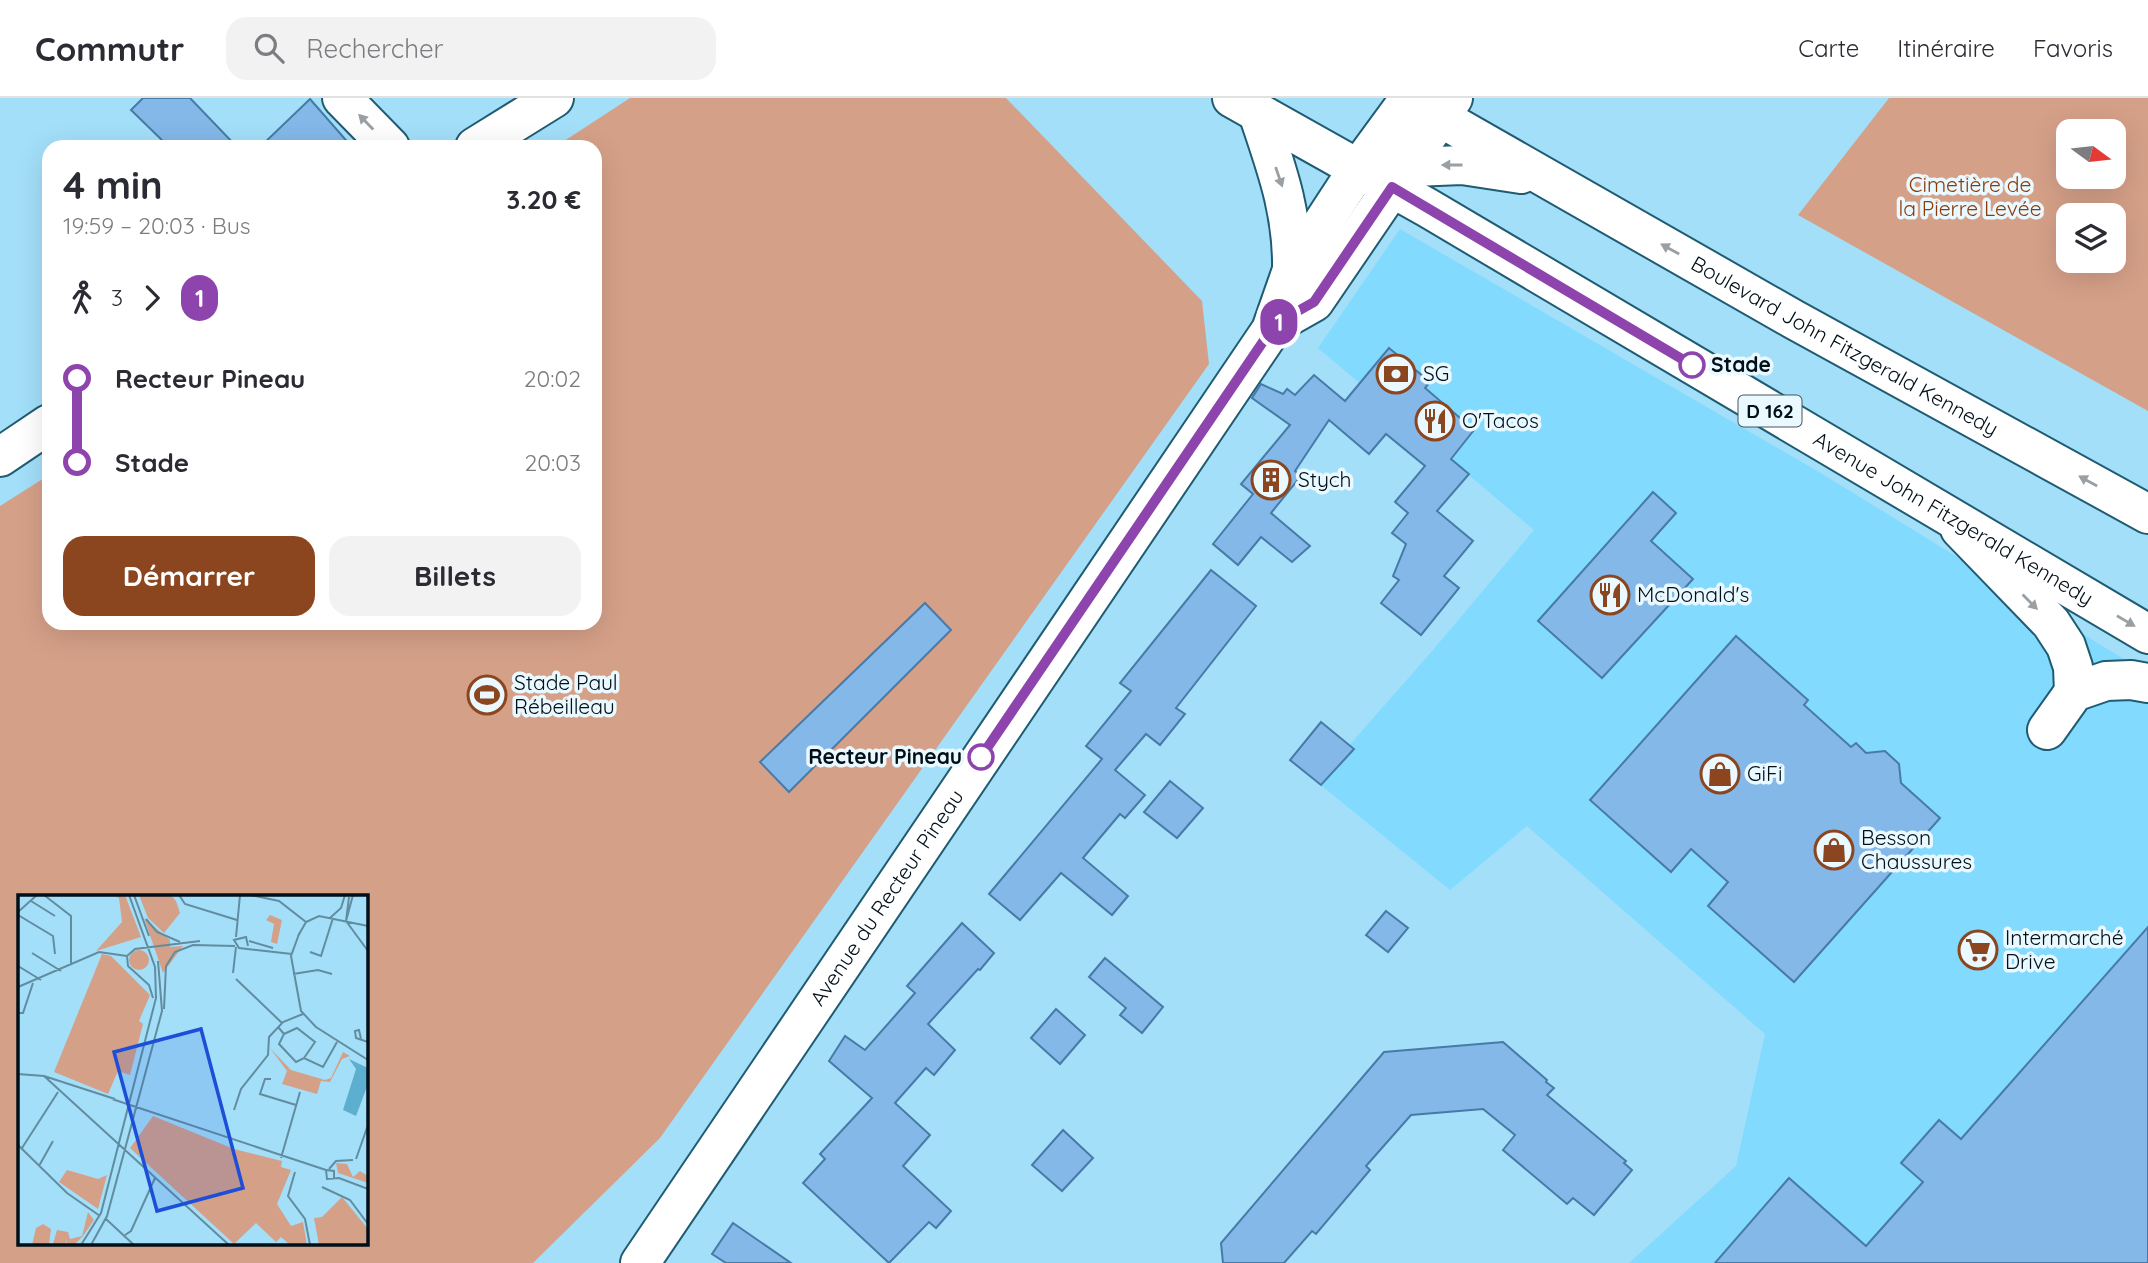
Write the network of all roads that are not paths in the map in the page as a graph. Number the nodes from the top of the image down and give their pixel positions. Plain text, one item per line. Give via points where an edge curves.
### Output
1 (342, 98) edge
2 (554, 98) edge
3 (1423, 102) edge
4 (1245, 105) edge
5 (383, 140) edge
6 (486, 140) edge
7 (1358, 169) junction
8 (1399, 177) junction
9 (1544, 178) junction
10 (1292, 270) junction
11 (1275, 324) junction
12 (42, 429) edge
13 (0, 457) edge
14 (2148, 514) edge
15 (1949, 517) junction
16 (2148, 634) edge
17 (2148, 683) edge
18 (2074, 692) junction
19 (2047, 730) dead end
20 (640, 1263) edge

5 -> 1 main road
2 - 6 main road
3 - 7 main road, Avenue du Recteur Pineau
3 - 8 main road, Avenue du Recteur Pineau
3 - 9 main road, Boulevard John Fitzgerald Kennedy
4 - 7 main road, D 162
4 -> 10 main road via 1286,200
7 - 8 main road, Avenue John Fitzgerald Kennedy / D 162
7 - 10 main road, Avenue du Recteur Pineau
9 -> 8 main road via 1462,165
8 - 11 main road, Avenue du Recteur Pineau via 1314,302
8 - 15 main road, Avenue John Fitzgerald Kennedy / D 162
14 -> 9 main road, Boulevard John Fitzgerald Kennedy
10 - 11 main road, Avenue du Recteur Pineau
11 - 20 main road, Avenue du Recteur Pineau
12 - 13 main road
15 -> 16 main road, Avenue John Fitzgerald Kennedy / D 162
15 -> 18 main road via 2051,623 2066,646
17 - 18 main road via 2106,681
18 - 19 main road

